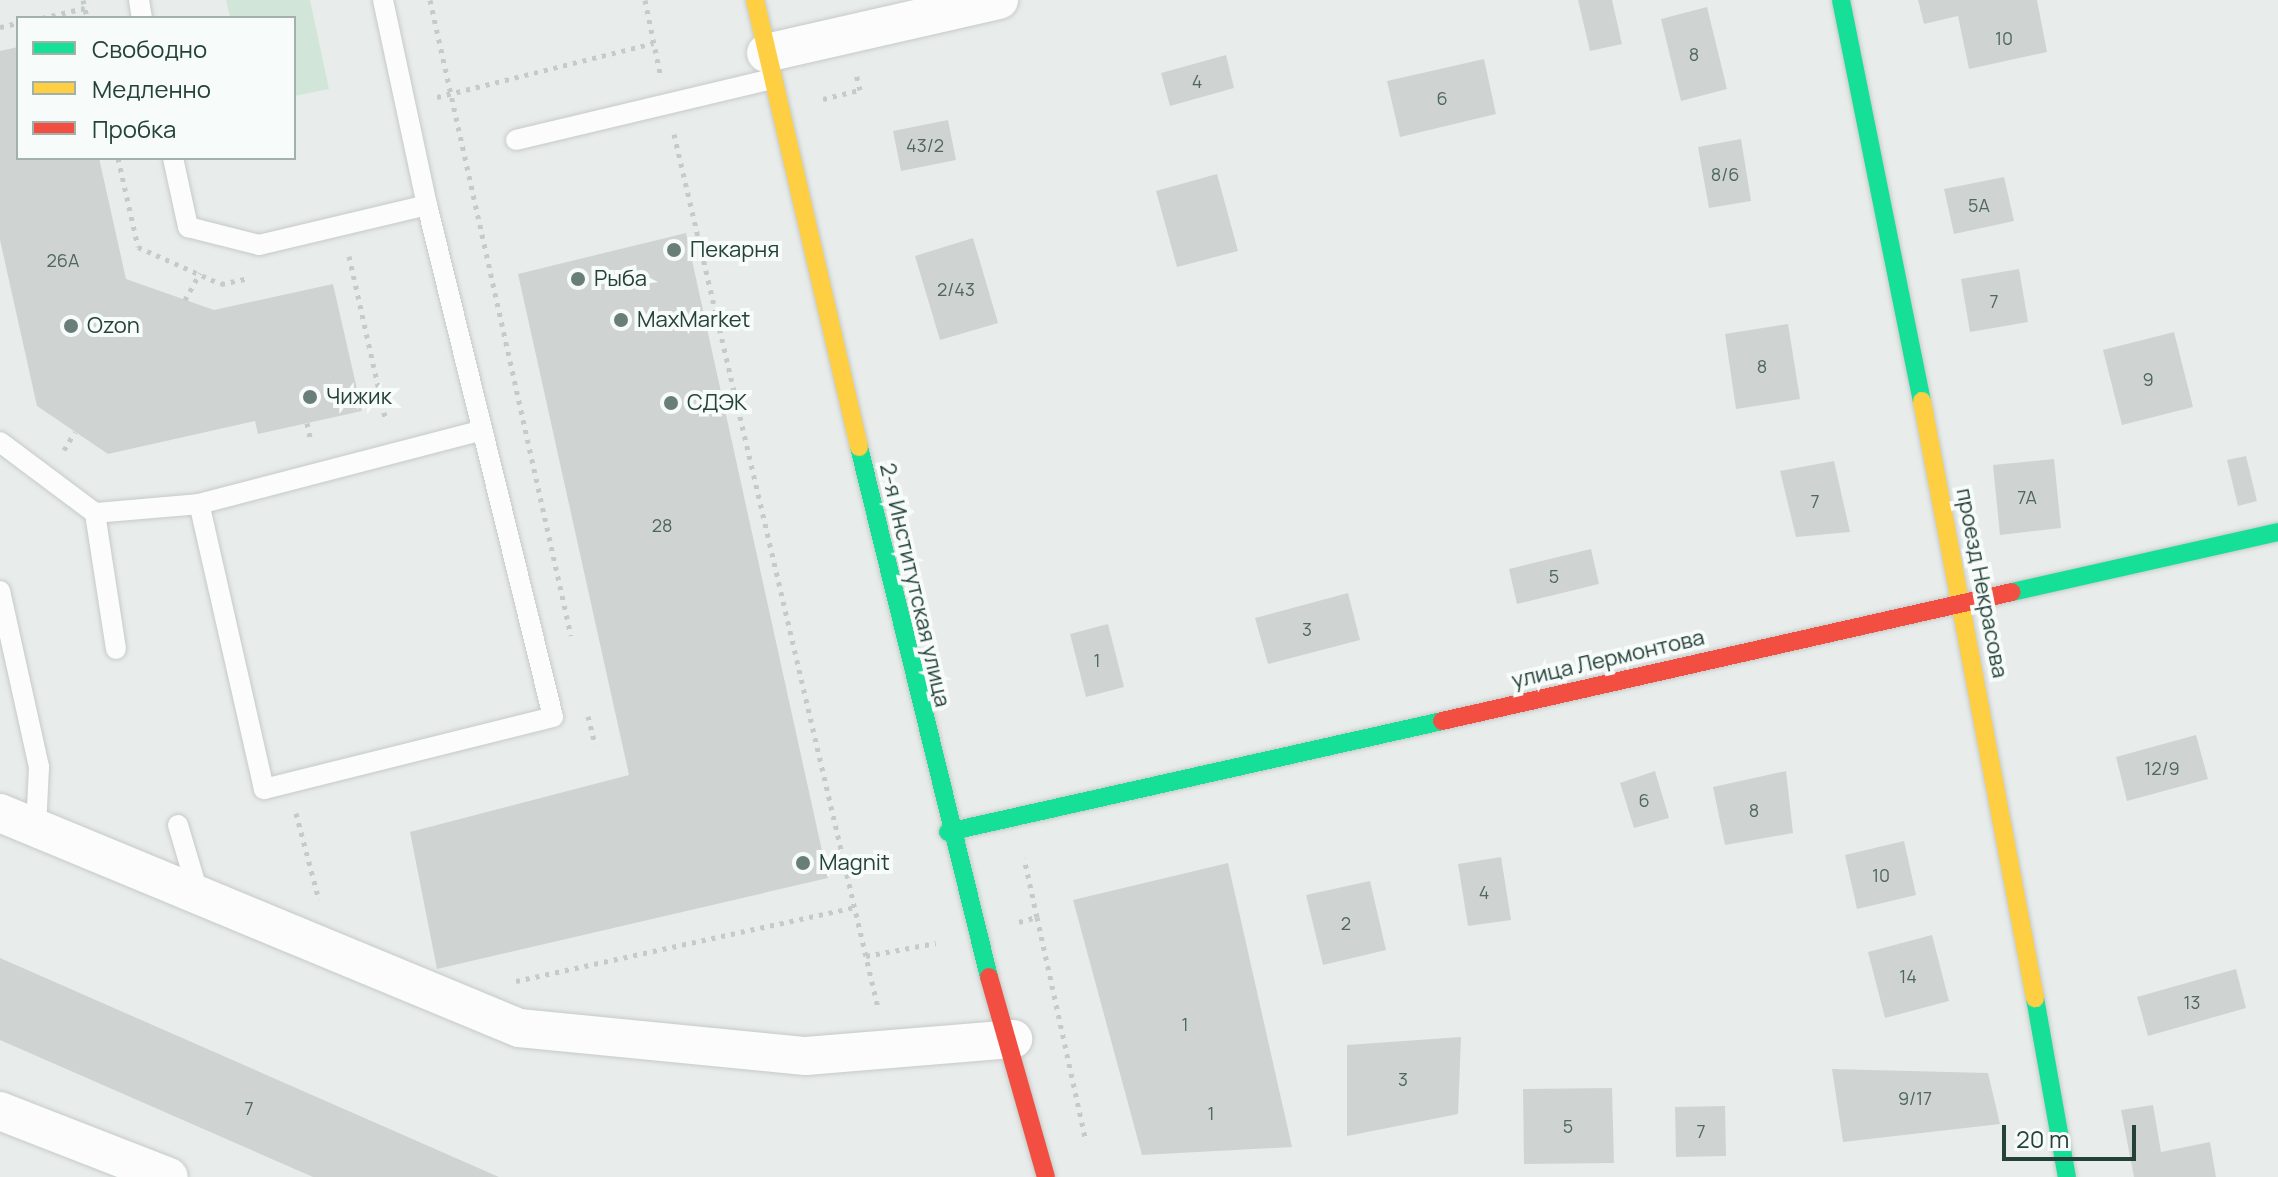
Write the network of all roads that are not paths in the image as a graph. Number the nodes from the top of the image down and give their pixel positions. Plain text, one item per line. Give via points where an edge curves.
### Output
1 (383, 0) edge
2 (755, 0) edge
3 (999, 0) edge
4 (1841, 0) edge
5 (769, 66) junction
6 (516, 140) dead end
7 (173, 160) edge
8 (427, 205) junction
9 (479, 431) junction
10 (0, 442) edge
11 (199, 504) junction
12 (95, 513) junction
13 (2278, 532) edge
14 (0, 591) edge
15 (1963, 603) junction
16 (116, 649) dead end
17 (0, 813) edge
18 (178, 825) dead end
19 (36, 828) junction
20 (948, 832) junction
21 (199, 896) junction
22 (1013, 1039) junction
23 (0, 1111) edge
24 (169, 1177) edge
25 (1046, 1177) edge
26 (2067, 1177) edge

1 - 8 lane
2 - 5 street, 2-я Институтская улица
3 - 5 street
4 - 15 street, проезд Некрасова
5 - 6 lane via 668,106
5 - 20 street, 2-я Институтская улица
7 - 8 lane via 188,227 259,245
8 - 9 lane
9 - 11 lane
9 - 11 lane via 553,717 264,789
10 - 12 lane
11 - 12 lane
12 - 16 lane
13 - 15 street, улица Лермонтова
14 - 19 lane via 39,767
15 - 20 street, улица Лермонтова
15 - 26 street, проезд Некрасова
17 - 19 street
18 - 21 lane
19 - 21 street
20 - 22 street, 2-я Институтская улица
21 - 22 street via 519,1028 806,1056
22 - 25 street, 2-я Институтская улица
23 - 24 street

